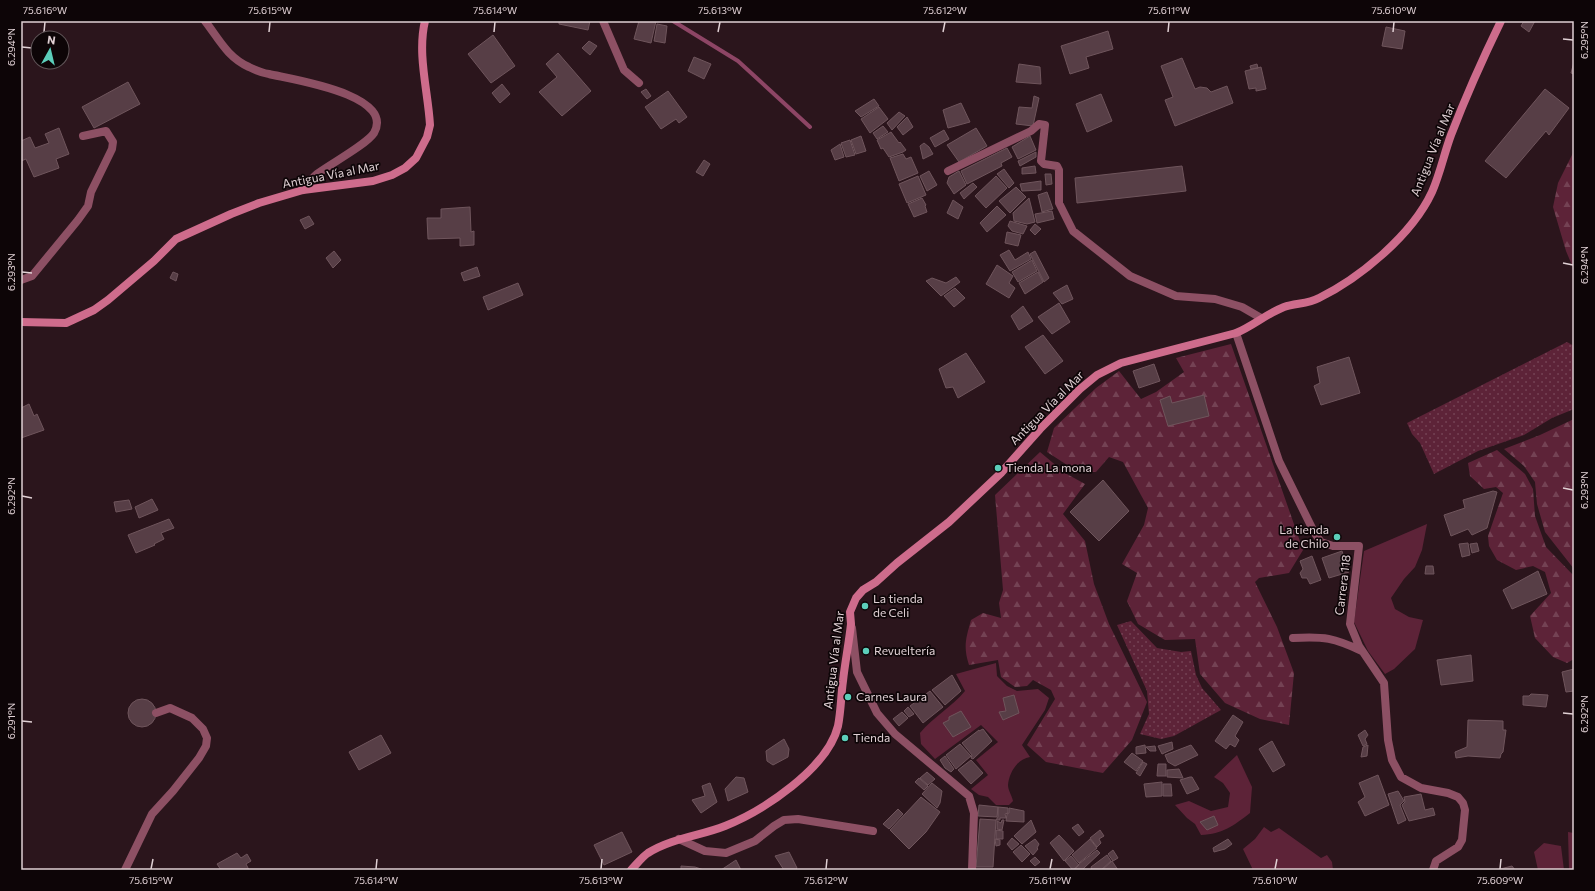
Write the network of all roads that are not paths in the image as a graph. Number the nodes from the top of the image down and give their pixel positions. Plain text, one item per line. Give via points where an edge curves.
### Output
1 (205, 21) edge
2 (425, 21) edge
3 (603, 21) edge
4 (1501, 21) edge
5 (639, 83) dead end
6 (83, 136) dead end
7 (948, 171) dead end
8 (303, 190) junction
9 (21, 280) edge
10 (1261, 318) junction
11 (21, 322) edge
12 (1236, 333) junction
13 (851, 624) junction
14 (1293, 638) dead end
15 (1362, 651) junction
16 (156, 713) dead end
17 (873, 831) dead end
18 (679, 839) junction
19 (125, 870) edge
20 (631, 870) edge
21 (972, 870) edge
22 (1433, 870) edge

1 - 8 street via 231,56 248,66 267,74 308,82 352,96 373,112 376,120 374,133 316,175
2 - 8 main road, Antigua Vía al Mar via 422,33 430,125 416,158 392,175 373,181
3 - 5 street via 624,70
4 - 10 main road, Antigua Vía al Mar via 1451,136 1431,193 1404,235 1347,283 1317,300 1284,307
6 - 9 street via 106,132 113,142 88,206 38,270 32,276
7 - 10 street via 1031,131 1039,124 1045,125 1041,161 1057,166 1059,170 1058,203 1073,232 1130,276 1176,296 1215,300 1242,307
8 - 11 main road, Antigua Vía al Mar via 259,203 176,239 94,310 66,323
10 - 12 main road, Antigua Vía al Mar
12 - 13 main road, Antigua Vía al Mar via 1121,363 1097,375 1080,389 949,522 863,590 850,612
12 - 15 street, Carrera 118 via 1279,461 1314,532 1321,542 1333,546 1359,546 1350,624
13 - 18 main road, Antigua Vía al Mar via 838,726 827,750 799,781 755,812 726,826
13 - 21 street via 857,672 877,713 895,734 969,796 974,813
14 - 15 street via 1321,637 1339,640
15 - 22 street, Carrera 118 via 1384,683 1388,740 1392,760 1401,777 1421,788 1458,797 1463,803 1465,810 1462,840 1458,847 1436,861
16 - 19 street via 170,708 192,718 203,729 207,738 206,746 174,790 152,814
17 - 18 street via 798,819 784,820 755,841 726,853 705,851
18 - 20 main road, Antigua Vía al Mar via 647,854

